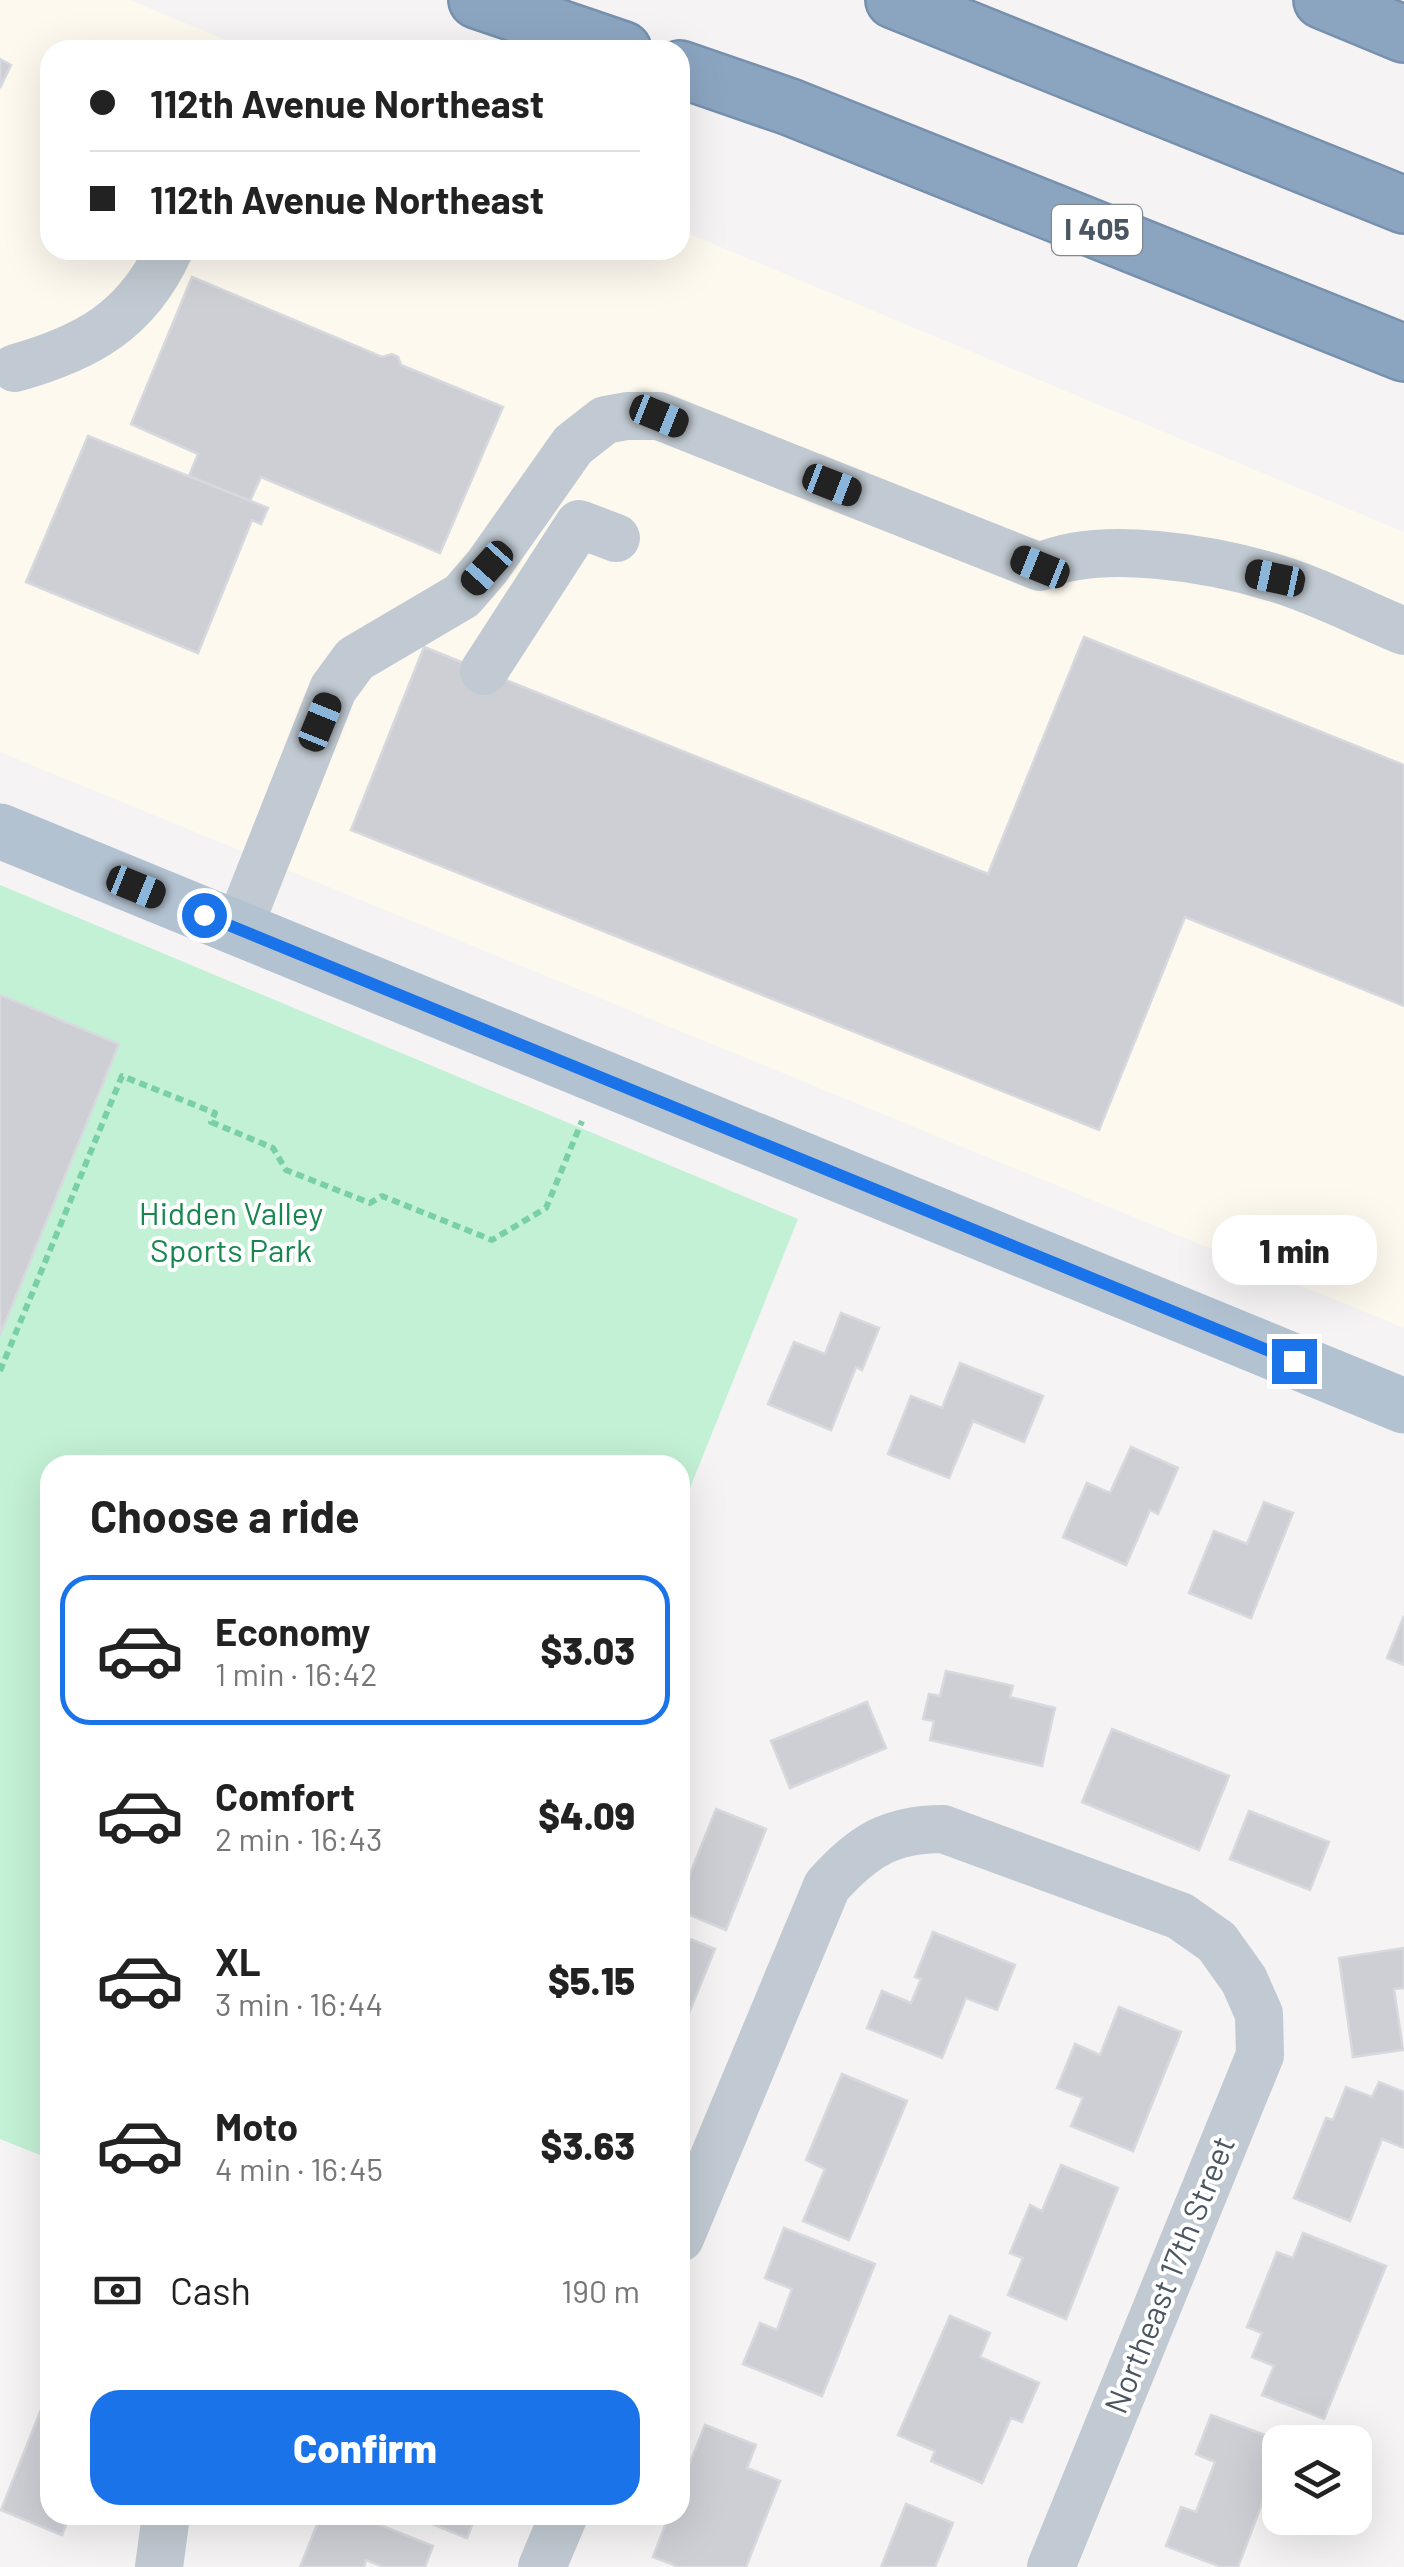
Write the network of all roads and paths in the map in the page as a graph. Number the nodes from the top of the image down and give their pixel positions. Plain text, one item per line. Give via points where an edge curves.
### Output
1 (477, 0) edge
2 (566, 0) edge
3 (894, 0) edge
4 (1322, 0) edge
5 (1404, 34) edge
6 (595, 40) edge
7 (650, 40) edge
8 (690, 59) edge
9 (690, 72) edge
10 (790, 107) junction
11 (1404, 204) edge
12 (164, 260) edge
13 (1404, 352) edge
14 (15, 368) dead end
15 (616, 538) dead end
16 (1404, 631) edge
17 (484, 671) dead end
18 (0, 831) edge
19 (238, 929) junction
20 (582, 1121) dead end
21 (0, 1371) edge
22 (1404, 1406) edge
23 (690, 2214) edge
24 (165, 2525) edge
25 (560, 2525) edge
26 (159, 2567) edge
27 (542, 2567) edge
28 (1052, 2567) edge

1 - 6 highway
2 - 7 highway
3 - 11 highway
4 - 5 highway
8 - 10 highway, I 405
9 - 10 highway
10 - 13 highway, I 405
12 - 14 street via 153,284 119,318 80,346
15 - 17 street via 580,524
16 - 19 street via 1275,578 1174,557 1095,553 1040,567 659,416 605,420 573,445 462,596 355,659 333,689
18 - 19 main road
19 - 22 main road
20 - 21 path via 546,1208 492,1240 382,1196 370,1203 286,1170 273,1148 211,1122 215,1112 122,1076
23 - 28 street, Northeast 17th Street via 827,1886 881,1840 914,1829 943,1830 1180,1916 1217,1942 1258,2014 1260,2055
24 - 26 street
25 - 27 street

